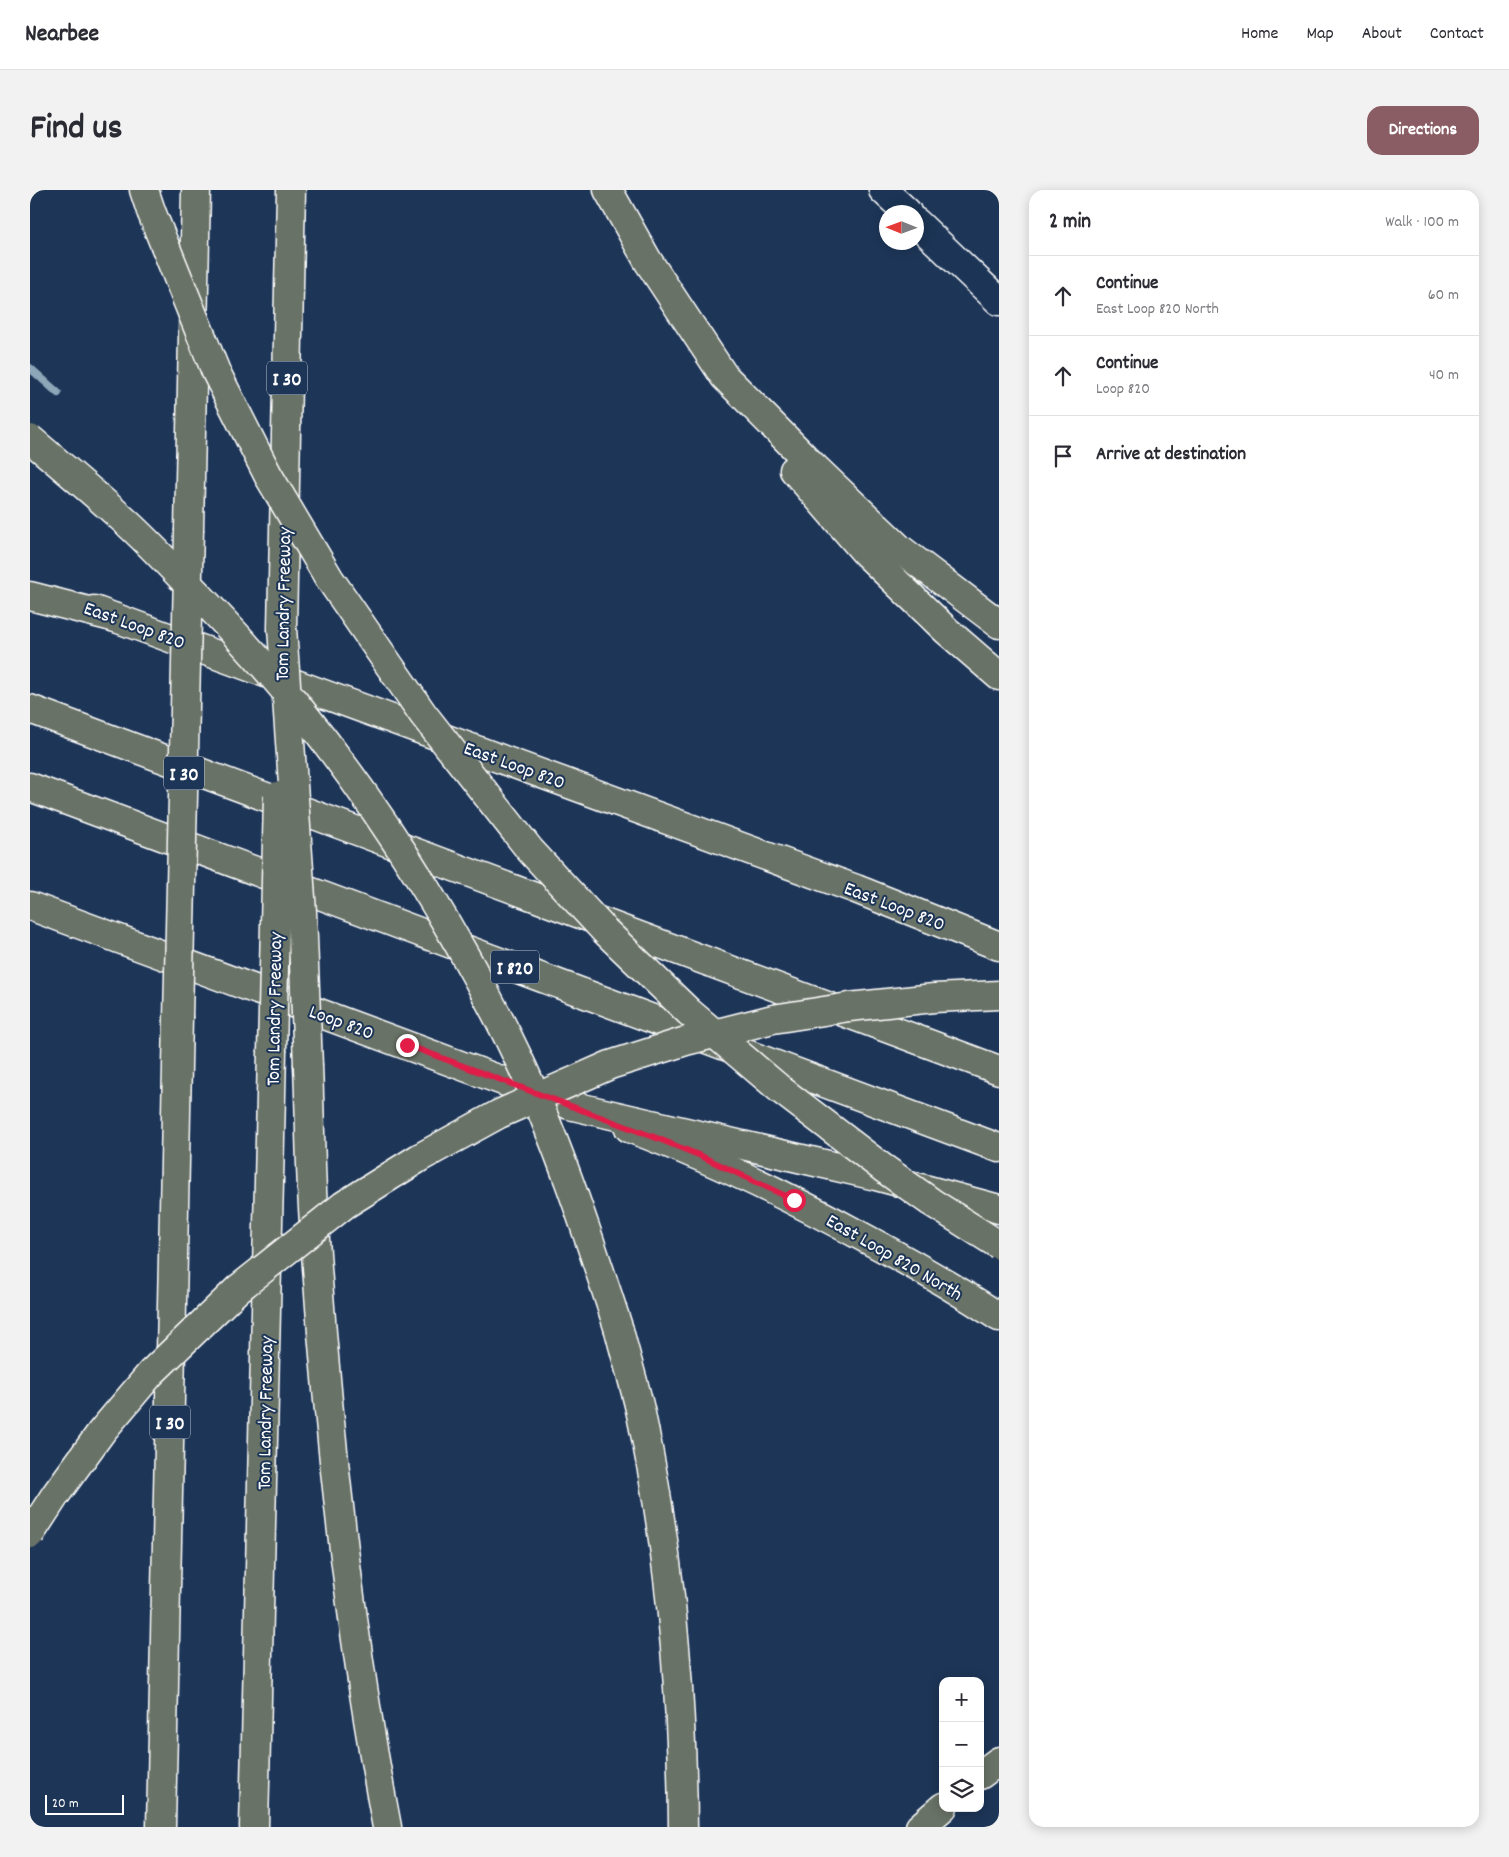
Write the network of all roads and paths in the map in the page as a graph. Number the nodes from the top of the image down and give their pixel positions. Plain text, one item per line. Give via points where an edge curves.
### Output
1 (144, 190) edge
2 (196, 190) edge
3 (291, 190) edge
4 (608, 190) edge
5 (883, 190) edge
6 (899, 205) edge
7 (924, 230) edge
8 (999, 301) edge
9 (724, 376) junction
10 (30, 439) edge
11 (30, 585) edge
12 (30, 596) edge
13 (116, 618) junction
14 (999, 624) edge
15 (282, 628) junction
16 (999, 676) edge
17 (30, 709) edge
18 (30, 787) edge
19 (30, 906) edge
20 (999, 946) edge
21 (999, 995) edge
22 (999, 1070) edge
23 (569, 1105) junction
24 (999, 1148) edge
25 (999, 1209) edge
26 (999, 1245) edge
27 (999, 1317) edge
28 (30, 1534) edge
29 (999, 1761) edge
30 (984, 1772) edge
31 (939, 1810) edge
32 (161, 1827) edge
33 (254, 1827) edge
34 (387, 1827) edge
35 (683, 1827) edge
36 (920, 1827) edge

1 - 26 main road, bridge via 216,372 273,483 329,578 418,706 530,850 605,931 689,1012 781,1090 931,1202
2 - 32 main road, I 30, bridge
3 - 15 main road, Tom Landry Freeway / I 30
4 - 9 main road via 648,261
5 - 6 street
7 - 8 street
9 - 14 main road via 900,548
9 - 16 main road via 790,465 865,552
10 - 35 main road, bridge via 127,522 230,627 296,703 396,841 443,917 510,1041 584,1220 619,1330 640,1412 660,1519 674,1629
11 - 13 main road, East Loop 820
12 - 13 main road
13 - 20 main road, East Loop 820 via 838,882
15 - 33 main road, Tom Landry Freeway / I 30, bridge
15 - 34 main road, bridge via 302,912 313,1206 323,1355 343,1550
17 - 22 main road
18 - 24 main road, I 820
19 - 23 main road, Loop 820
21 - 28 main road, bridge via 849,1007 772,1019 686,1041 610,1065 499,1114 419,1158 344,1205 238,1289 151,1373 102,1431
23 - 25 main road via 876,1176
23 - 27 main road, East Loop 820 North via 701,1156 794,1200 893,1253
29 - 30 main road
31 - 36 main road

